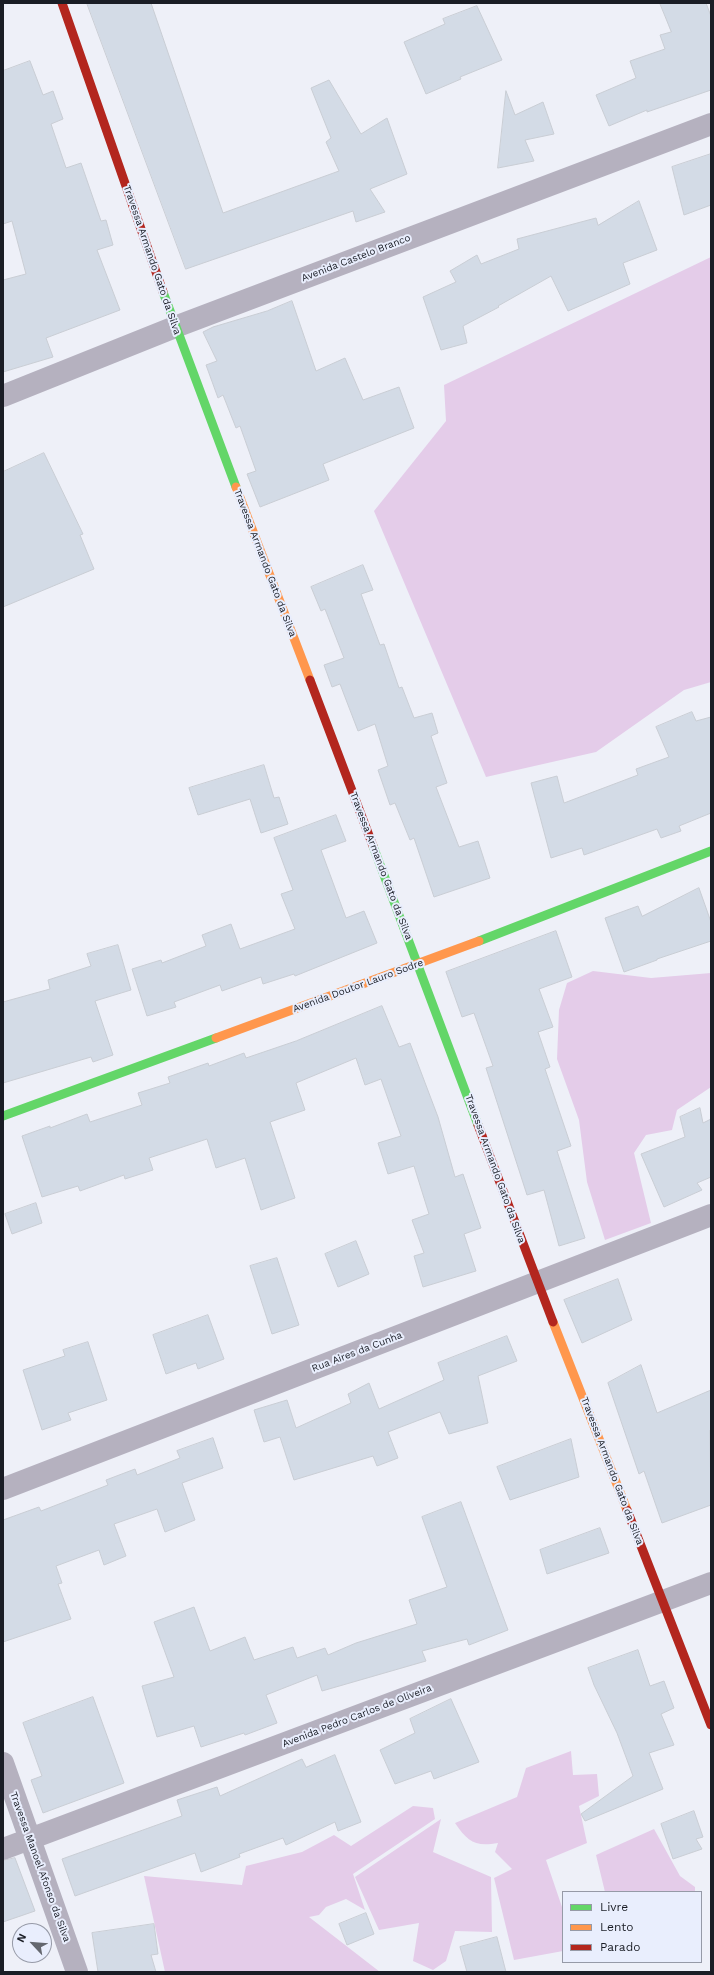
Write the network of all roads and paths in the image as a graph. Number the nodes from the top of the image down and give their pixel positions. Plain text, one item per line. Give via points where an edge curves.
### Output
1 (62, 3) edge
2 (711, 124) edge
3 (175, 327) junction
4 (3, 396) edge
5 (711, 851) edge
6 (418, 964) junction
7 (3, 1116) edge
8 (711, 1215) edge
9 (537, 1282) junction
10 (3, 1489) edge
11 (711, 1583) edge
12 (662, 1602) junction
13 (711, 1725) edge
14 (3, 1763) edge
15 (31, 1838) junction
16 (3, 1849) edge
17 (77, 1972) edge

1 - 3 street, Travessa Armando Gato da Silva
2 - 3 street, Avenida Castelo Branco
3 - 4 street, Avenida Castelo Branco
3 - 6 street, Travessa Armando Gato da Silva
5 - 6 street, Avenida Doutor Lauro Sodre
6 - 7 street, Avenida Doutor Lauro Sodre
6 - 9 street, Travessa Armando Gato da Silva
8 - 9 street, Rua Aires da Cunha
9 - 10 street, Rua Aires da Cunha
9 - 12 street, Travessa Armando Gato da Silva
11 - 12 street, Avenida Pedro Carlos de Oliveira
12 - 13 street, Travessa Armando Gato da Silva
12 - 15 street, Avenida Pedro Carlos de Oliveira
14 - 15 street, Travessa Manoel Afonso da Silva
15 - 16 street, Avenida Pedro Carlos de Oliveira
15 - 17 street, Travessa Manoel Afonso da Silva

